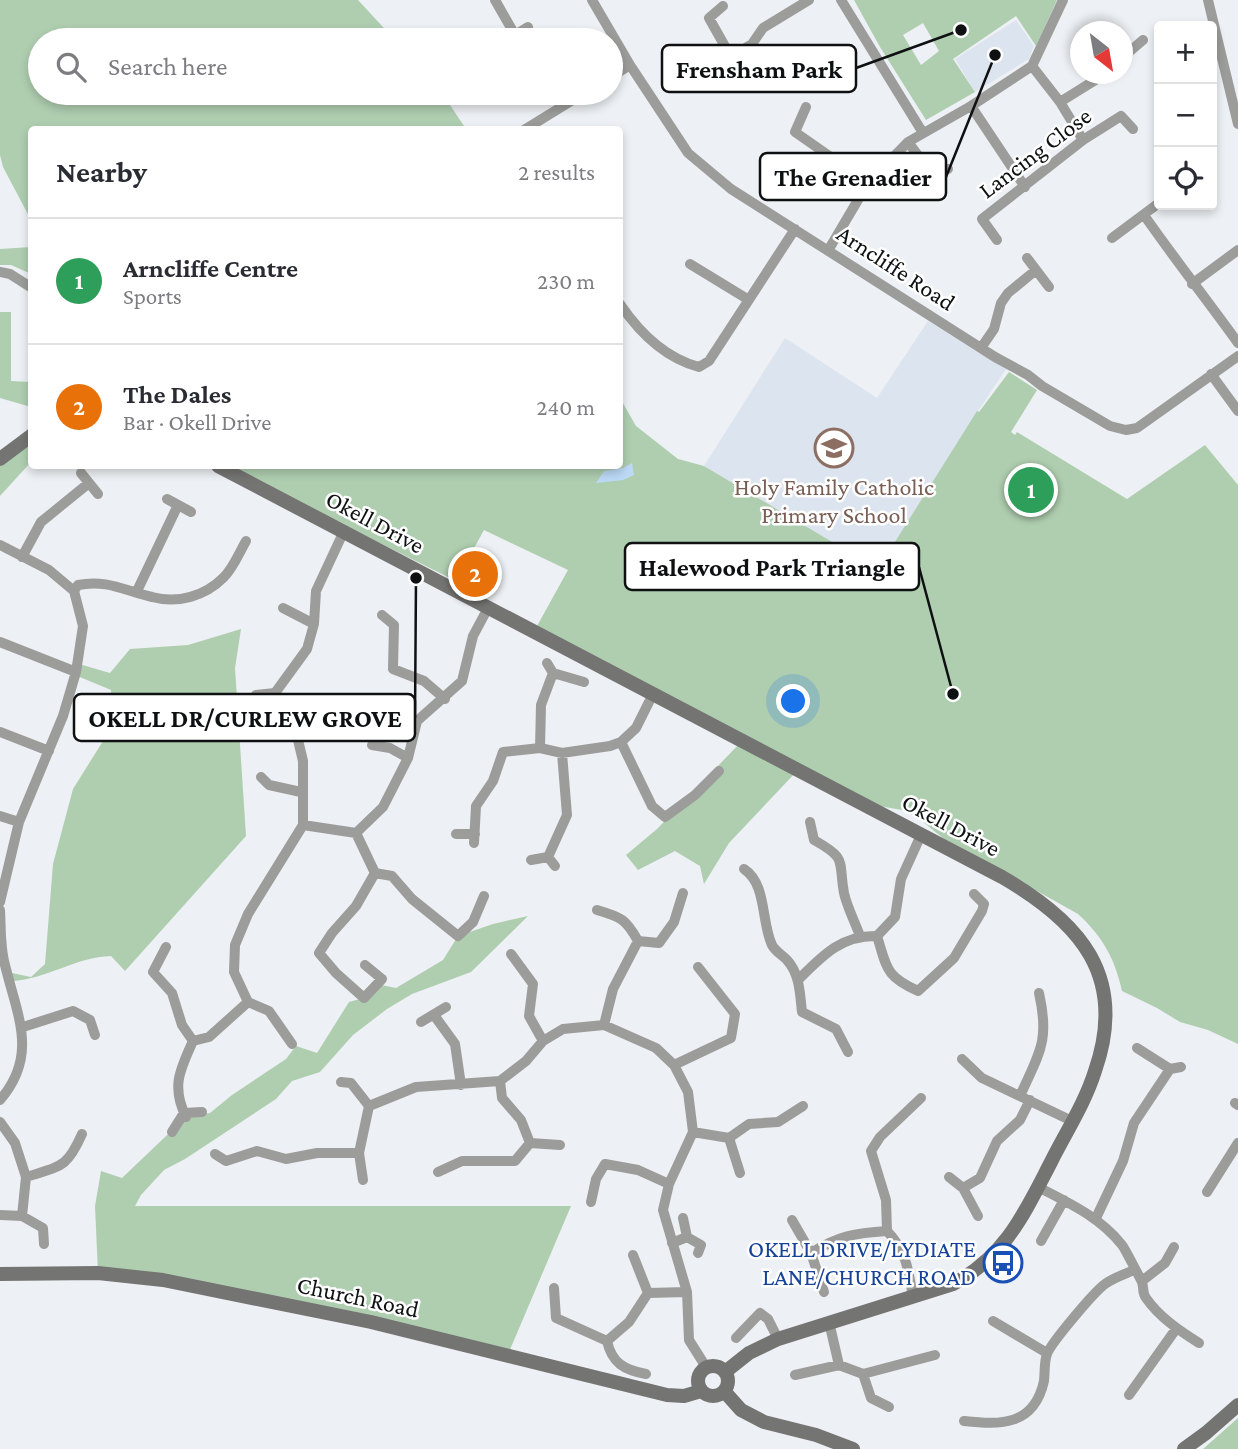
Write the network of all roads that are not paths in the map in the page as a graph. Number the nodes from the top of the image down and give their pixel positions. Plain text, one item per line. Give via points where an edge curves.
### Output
1 (495, 0) edge
2 (592, 0) edge
3 (809, 0) edge
4 (841, 0) edge
5 (1063, 0) edge
6 (1208, 0) edge
7 (723, 6) dead end
8 (506, 28) edge
9 (608, 28) edge
10 (1143, 40) dead end
11 (1133, 49) edge
12 (623, 53) edge
13 (731, 57) junction
14 (630, 65) junction
15 (1032, 66) junction
16 (623, 69) edge
17 (712, 79) dead end
18 (1089, 84) edge
19 (1060, 102) junction
20 (565, 105) edge
21 (971, 106) junction
22 (806, 107) dead end
23 (1238, 124) edge
24 (530, 126) edge
25 (1133, 129) dead end
26 (923, 133) junction
27 (1083, 140) junction
28 (908, 142) junction
29 (948, 169) dead end
30 (868, 183) junction
31 (1025, 187) junction
32 (1154, 207) edge
33 (1144, 215) junction
34 (795, 229) junction
35 (1112, 237) dead end
36 (997, 240) dead end
37 (829, 249) junction
38 (1238, 250) edge
39 (1027, 258) dead end
40 (691, 264) dead end
41 (1037, 270) junction
42 (0, 272) edge
43 (1192, 284) junction
44 (28, 285) edge
45 (1049, 287) dead end
46 (749, 300) junction
47 (623, 308) edge
48 (1238, 343) edge
49 (981, 348) junction
50 (1238, 356) edge
51 (1211, 374) junction
52 (1238, 411) edge
53 (28, 438) edge
54 (0, 458) edge
55 (224, 469) edge
56 (80, 473) dead end
57 (89, 483) junction
58 (98, 494) dead end
59 (167, 499) dead end
60 (178, 505) junction
61 (191, 512) dead end
62 (344, 531) junction
63 (246, 541) dead end
64 (0, 545) edge
65 (22, 557) junction
66 (74, 591) junction
67 (137, 592) junction
68 (283, 608) dead end
69 (488, 608) junction
70 (382, 615) dead end
71 (314, 624) junction
72 (0, 642) edge
73 (547, 663) dead end
74 (76, 672) junction
75 (553, 673) junction
76 (584, 682) dead end
77 (275, 692) junction
78 (653, 694) junction
79 (256, 695) dead end
80 (445, 699) junction
81 (0, 732) edge
82 (621, 742) junction
83 (372, 746) dead end
84 (540, 748) junction
85 (49, 751) junction
86 (562, 753) junction
87 (408, 758) junction
88 (719, 771) dead end
89 (261, 777) dead end
90 (301, 792) junction
91 (0, 816) edge
92 (19, 822) junction
93 (810, 822) dead end
94 (303, 825) junction
95 (356, 833) junction
96 (456, 834) dead end
97 (921, 835) junction
98 (531, 860) dead end
99 (744, 869) dead end
100 (375, 873) junction
101 (684, 893) dead end
102 (974, 894) dead end
103 (484, 896) dead end
104 (0, 902) edge
105 (0, 910) edge
106 (597, 911) dead end
107 (860, 936) junction
108 (877, 936) junction
109 (638, 941) junction
110 (166, 947) dead end
111 (511, 954) dead end
112 (365, 965) dead end
113 (698, 967) dead end
114 (798, 980) junction
115 (1039, 993) dead end
116 (248, 1002) junction
117 (446, 1007) dead end
118 (434, 1016) junction
119 (421, 1021) dead end
120 (604, 1025) junction
121 (23, 1027) junction
122 (95, 1035) dead end
123 (193, 1041) junction
124 (543, 1041) junction
125 (292, 1044) dead end
126 (1137, 1048) dead end
127 (848, 1052) dead end
128 (962, 1059) dead end
129 (674, 1065) junction
130 (500, 1081) junction
131 (341, 1082) dead end
132 (461, 1085) junction
133 (921, 1098) dead end
134 (1025, 1098) junction
135 (0, 1100) edge
136 (369, 1106) junction
137 (803, 1106) dead end
138 (202, 1112) dead end
139 (185, 1115) junction
140 (1072, 1121) junction
141 (0, 1122) edge
142 (172, 1132) dead end
143 (693, 1132) junction
144 (82, 1134) dead end
145 (729, 1138) junction
146 (530, 1143) junction
147 (1238, 1143) edge
148 (559, 1145) dead end
149 (359, 1153) junction
150 (215, 1154) dead end
151 (438, 1172) dead end
152 (740, 1173) dead end
153 (26, 1177) junction
154 (949, 1177) dead end
155 (363, 1180) dead end
156 (669, 1184) junction
157 (1038, 1187) junction
158 (963, 1188) junction
159 (1207, 1192) dead end
160 (1064, 1200) junction
161 (591, 1202) dead end
162 (0, 1215) edge
163 (22, 1216) junction
164 (978, 1216) dead end
165 (683, 1218) dead end
166 (1096, 1218) junction
167 (792, 1220) dead end
168 (887, 1231) junction
169 (687, 1237) junction
170 (1041, 1241) dead end
171 (673, 1243) junction
172 (44, 1244) dead end
173 (1174, 1247) dead end
174 (698, 1253) dead end
175 (811, 1253) junction
176 (633, 1255) dead end
177 (1134, 1270) junction
178 (0, 1273) edge
179 (1142, 1281) junction
180 (554, 1288) dead end
181 (687, 1292) junction
182 (824, 1292) dead end
183 (648, 1293) junction
184 (913, 1297) junction
185 (993, 1321) dead end
186 (829, 1322) junction
187 (1176, 1329) junction
188 (736, 1338) dead end
189 (778, 1339) junction
190 (607, 1341) junction
191 (1199, 1343) dead end
192 (1047, 1353) junction
193 (935, 1355) dead end
194 (839, 1365) junction
195 (706, 1367) junction
196 (725, 1372) junction
197 (646, 1374) dead end
198 (863, 1374) junction
199 (795, 1375) dead end
200 (701, 1391) junction
201 (724, 1391) junction
202 (1129, 1395) dead end
203 (1238, 1405) edge
204 (888, 1407) dead end
205 (964, 1421) dead end
206 (853, 1449) edge
207 (1184, 1449) edge

1 - 8 street
2 - 9 street, Arncliffe Road
3 - 13 street via 763,27 752,44
4 - 26 street
5 - 15 street
6 - 23 street
7 - 13 street via 709,18
10 - 11 street
12 - 14 street, Arncliffe Road
13 - 17 street
14 - 16 street
14 - 34 street, Arncliffe Road via 688,153 731,188
15 - 19 street
15 - 21 street
18 - 19 street
19 - 27 street
20 - 24 street
21 - 26 street
21 - 31 street
22 - 30 street via 794,132
25 - 27 street, Lancing Close via 1121,116
26 - 28 street
27 - 31 street, Lancing Close
28 - 29 street via 929,169
28 - 30 street
30 - 37 street
31 - 36 street, Lancing Close via 982,219
32 - 33 street
33 - 35 street
33 - 43 street
34 - 37 street, Arncliffe Road
34 - 46 street
37 - 49 street, Arncliffe Road
38 - 43 street
39 - 41 street
40 - 46 street
41 - 45 street
41 - 49 street via 1008,293
42 - 44 street
43 - 48 street
46 - 47 street via 709,361 699,367 681,362 645,337
49 - 51 street, Arncliffe Road via 1110,426 1126,430 1137,428
50 - 51 street, Arncliffe Road
51 - 52 street
53 - 54 street
55 - 62 street, Okell Drive
56 - 57 street
57 - 58 street
57 - 65 street via 41,522
59 - 60 street
60 - 61 street
60 - 67 street
62 - 69 street, Okell Drive
62 - 71 street via 316,591
63 - 67 street via 225,577 204,593 178,600
64 - 65 street
65 - 66 street via 49,570
66 - 67 street via 78,585 96,582
66 - 74 street via 83,626
68 - 71 street
69 - 78 street, Okell Drive
69 - 80 street via 472,636 462,681
70 - 80 street via 394,625 393,669 424,681
71 - 77 street via 306,649
72 - 74 street
73 - 75 street
74 - 85 street
75 - 76 street
75 - 84 street via 541,705
77 - 79 street
77 - 90 street via 298,740 303,761
78 - 82 street via 636,728
78 - 97 street, Okell Drive
80 - 87 street via 417,722
81 - 85 street
82 - 86 street
82 - 88 street via 652,806 665,817
83 - 87 street via 390,748
84 - 86 street
84 - 96 street via 503,752 493,781 476,806 474,838
85 - 92 street
86 - 98 street via 567,815 551,862
87 - 95 street via 383,807
89 - 90 street via 269,785
90 - 94 street
91 - 92 street
92 - 104 street
93 - 107 street via 814,840 832,850 843,866 845,894
94 - 95 street
94 - 116 street via 248,914 235,945 234,972
95 - 100 street
97 - 108 street via 901,879 895,917
97 - 140 street, Okell Drive via 1045,904 1073,930 1092,958 1104,992 1105,1025 1096,1070
99 - 114 street via 759,892 772,946 789,962
100 - 103 street via 392,876 412,899 458,936 472,922
100 - 112 street via 319,953 364,998 382,979
101 - 109 street via 674,922 659,943
102 - 108 street via 989,905 954,958 918,991 888,973
105 - 121 street via 4,961
106 - 109 street via 620,916
107 - 108 street
107 - 114 street via 829,950
109 - 120 street via 612,989
110 - 123 street via 149,971 172,993
111 - 124 street via 533,984 529,1016
113 - 129 street via 735,1014 732,1038
114 - 127 street via 802,1013 836,1029
115 - 134 street via 1045,1019 1043,1045
116 - 123 street via 209,1037
116 - 125 street via 269,1011
117 - 118 street
118 - 119 street
118 - 132 street via 455,1044
120 - 124 street via 563,1029
120 - 129 street via 656,1048
121 - 122 street via 74,1011 90,1020
121 - 135 street via 19,1066 12,1086
123 - 139 street via 177,1087
124 - 130 street
126 - 166 street via 1176,1068 1134,1123 1123,1161
128 - 134 street via 982,1077
129 - 143 street via 688,1092
130 - 132 street
130 - 146 street via 502,1098 521,1119
131 - 136 street via 351,1083
132 - 136 street via 416,1087
133 - 168 street via 871,1151 886,1200
134 - 140 street
134 - 158 street via 1020,1120 997,1141 980,1178
136 - 149 street
137 - 145 street via 778,1122 749,1124
138 - 139 street
139 - 142 street
140 - 157 street, Okell Drive
141 - 153 street via 15,1143
143 - 145 street
143 - 156 street
144 - 153 street via 72,1157 57,1168
145 - 152 street
146 - 148 street
146 - 151 street via 515,1161 462,1161
147 - 159 street
149 - 150 street via 286,1159 257,1151 226,1161
149 - 155 street
153 - 163 street
154 - 158 street
156 - 161 street via 638,1170 605,1164
156 - 171 street via 663,1210
157 - 160 street
157 - 184 street, Okell Drive via 1010,1237 987,1262 953,1284
158 - 164 street
160 - 166 street
160 - 170 street
162 - 163 street
163 - 172 street via 43,1228
165 - 169 street
166 - 177 street via 1124,1247
167 - 175 street
168 - 175 street via 855,1233
168 - 184 street via 907,1261
169 - 171 street
169 - 174 street via 701,1245
171 - 181 street
173 - 179 street via 1166,1263
175 - 182 street
176 - 183 street
177 - 179 street
177 - 192 street via 1105,1284
178 - 200 street, Church Road via 98,1273 163,1280 371,1322 667,1395
179 - 187 street via 1144,1296
180 - 190 street via 556,1318
181 - 183 street
181 - 195 street via 690,1340
183 - 190 street via 629,1322
184 - 186 street, Okell Drive
185 - 192 street
186 - 189 street, Okell Drive
186 - 194 street
187 - 191 street
187 - 202 street
188 - 189 street via 760,1313 772,1324
189 - 196 street, Okell Drive
190 - 197 street via 620,1366
192 - 205 street via 1044,1381 1026,1413 1010,1422
193 - 198 street
194 - 198 street
194 - 199 street
195 - 196 street
195 - 200 street via 698,1378
196 - 201 street
198 - 204 street via 871,1398
200 - 201 street via 710,1396
201 - 206 street via 741,1410 764,1422
203 - 207 street

